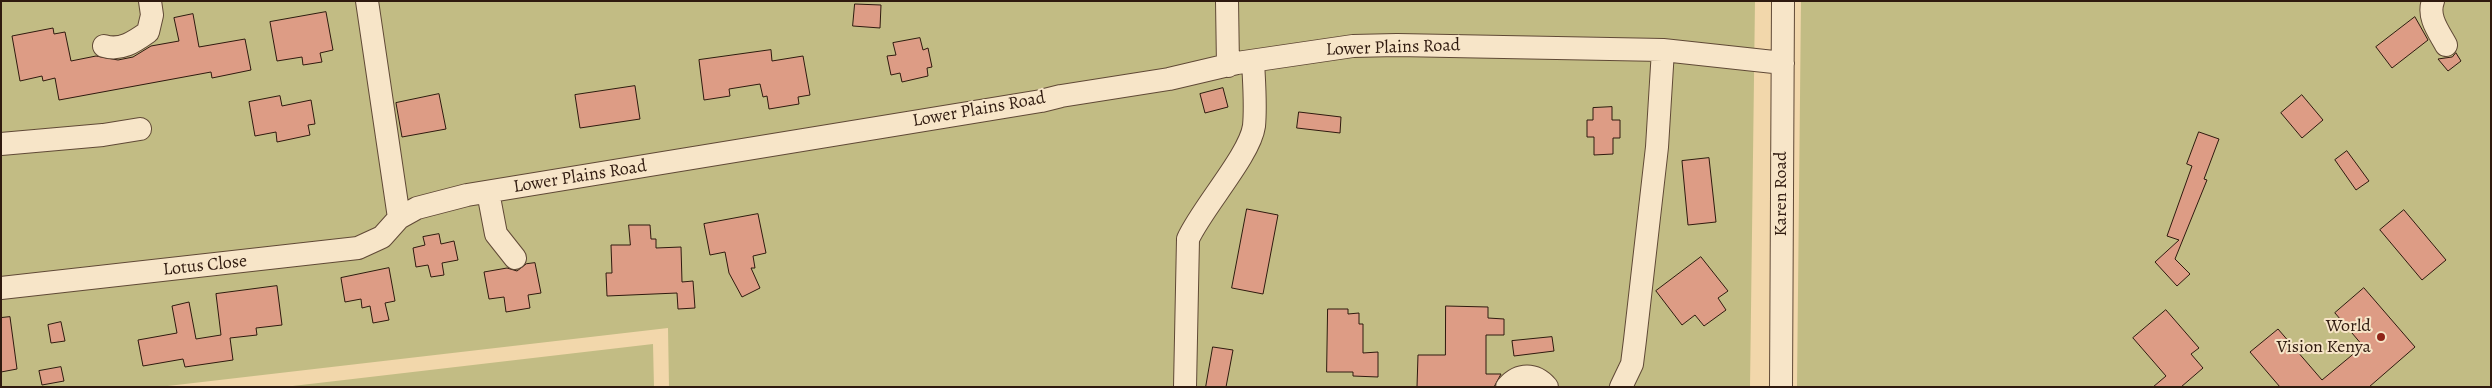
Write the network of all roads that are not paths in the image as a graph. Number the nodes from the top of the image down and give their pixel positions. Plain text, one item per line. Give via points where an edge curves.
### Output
1 (150, 1) edge
2 (367, 1) edge
3 (1227, 1) edge
4 (1783, 1) edge
5 (2432, 1) edge
6 (2446, 45) dead end
7 (104, 46) dead end
8 (1663, 50) junction
9 (1253, 61) junction
10 (1783, 63) junction
11 (1228, 66) junction
12 (140, 128) dead end
13 (1, 144) edge
14 (488, 192) junction
15 (398, 218) junction
16 (515, 258) dead end
17 (1, 288) edge
18 (1185, 387) edge
19 (1507, 387) edge
20 (1547, 387) edge
21 (1621, 387) edge
22 (1781, 387) edge

1 - 7 street via 152,15 148,32 127,45 117,48
2 - 15 street
3 - 11 street
4 - 10 street, Karen Road
5 - 6 street via 2433,21
8 - 9 street, Lower Plains Road via 1397,44 1353,46
8 - 10 street, Lower Plains Road
8 - 21 street via 1657,147 1635,340 1632,364
9 - 11 street, Lower Plains Road
9 - 18 street via 1254,128 1247,146 1195,223 1188,239
10 - 22 street, Karen Road
11 - 14 street, Lower Plains Road via 1041,101
12 - 13 street via 104,135
14 - 15 street, Lower Plains Road via 417,208
14 - 16 street via 496,234
15 - 17 street, Lotus Close via 382,237 358,248
19 - 20 street via 1513,380 1529,376 1541,380

